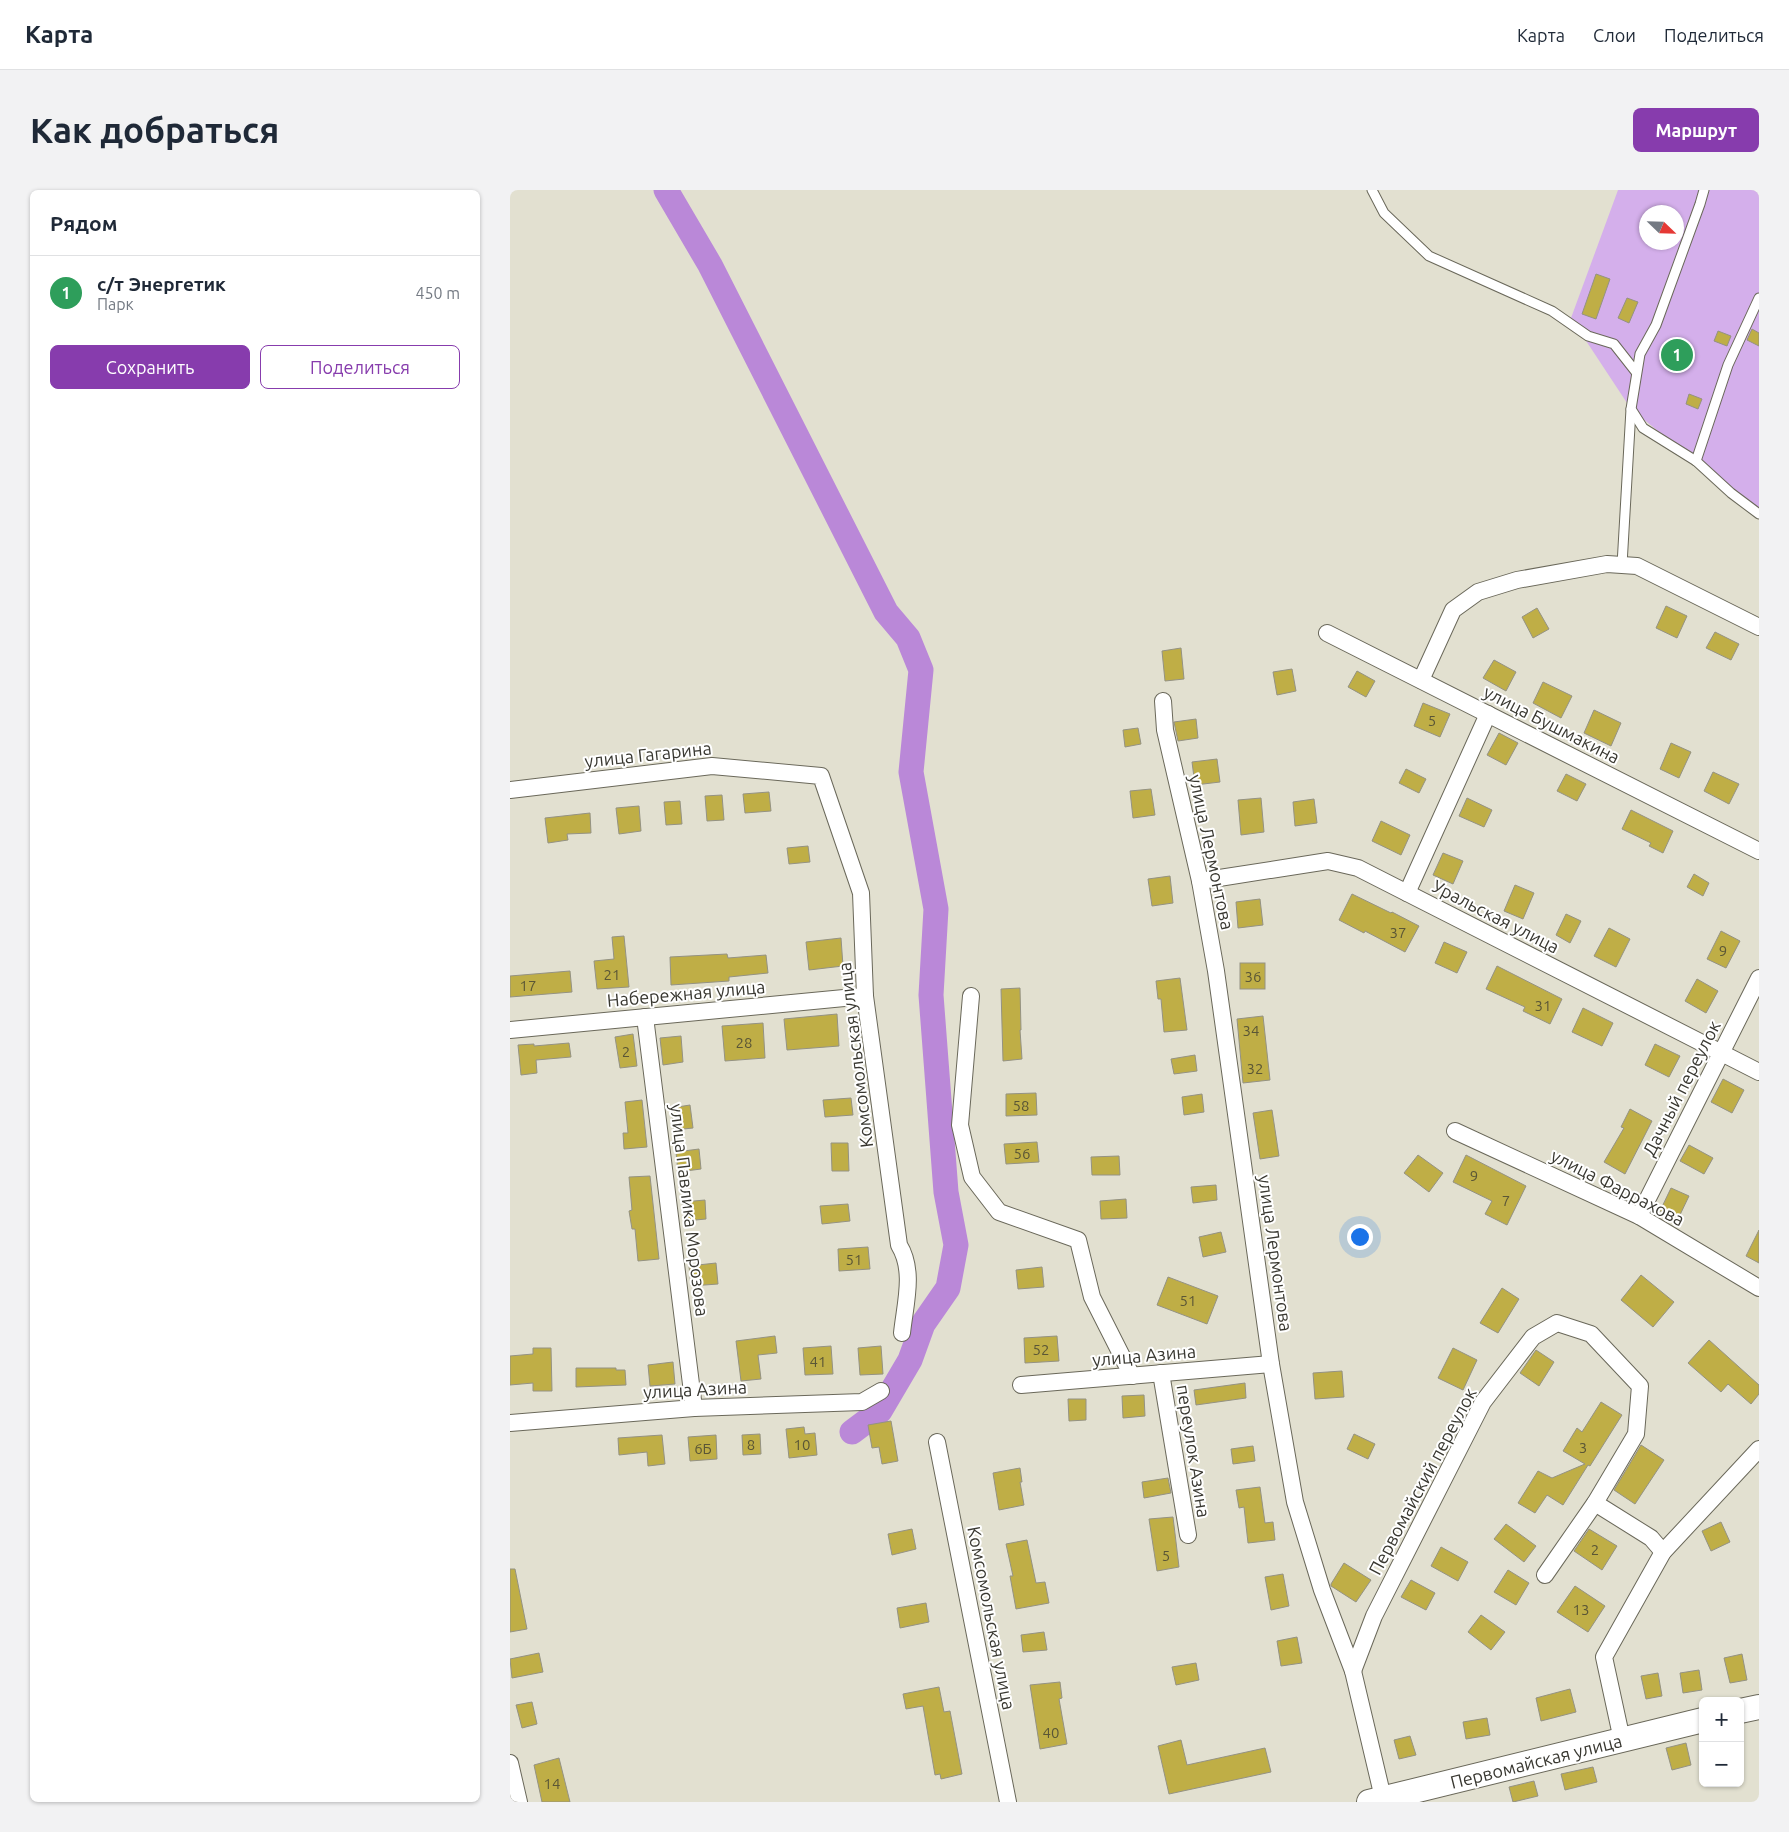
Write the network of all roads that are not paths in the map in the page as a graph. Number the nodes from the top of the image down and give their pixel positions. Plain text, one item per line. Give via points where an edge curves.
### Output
1 (1372, 190) edge
2 (1704, 190) edge
3 (1759, 298) edge
4 (1636, 372) junction
5 (1631, 409) junction
6 (1696, 461) junction
7 (1759, 514) edge
8 (1622, 565) junction
9 (1759, 627) edge
10 (1327, 633) dead end
11 (1421, 680) junction
12 (1164, 701) dead end
13 (1488, 714) junction
14 (821, 776) joint
15 (510, 790) edge
16 (1759, 851) edge
17 (1200, 881) junction
18 (1407, 893) junction
19 (1759, 978) edge
20 (866, 996) junction
21 (971, 996) dead end
22 (645, 1017) junction
23 (510, 1030) edge
24 (1721, 1053) junction
25 (1759, 1072) edge
26 (1455, 1131) dead end
27 (1639, 1216) junction
28 (1759, 1288) edge
29 (902, 1333) dead end
30 (1271, 1364) junction
31 (1161, 1373) junction
32 (1132, 1376) junction
33 (1020, 1385) dead end
34 (881, 1391) dead end
35 (694, 1408) junction
36 (510, 1423) edge
37 (938, 1442) dead end
38 (1759, 1449) edge
39 (1595, 1502) junction
40 (1188, 1536) dead end
41 (1663, 1552) junction
42 (1545, 1575) dead end
43 (1354, 1671) junction
44 (1759, 1707) edge
45 (1744, 1710) edge
46 (1699, 1721) edge
47 (1622, 1740) junction
48 (510, 1763) edge
49 (1379, 1801) edge
50 (519, 1802) edge
51 (1008, 1802) edge

1 - 4 lane via 1384,213 1428,256 1552,310 1588,336 1614,344
2 - 4 lane via 1656,325 1640,354
3 - 6 lane via 1728,365
4 - 5 lane
5 - 6 lane via 1643,428
5 - 8 lane
6 - 7 lane
8 - 9 street via 1637,566
8 - 11 street via 1607,564 1517,580 1478,592 1453,610
10 - 11 street, улица Бушмакина
11 - 13 street, улица Бушмакина
12 - 17 street, улица Лермонтова via 1164,730
13 - 16 street, улица Бушмакина
13 - 18 street
14 - 15 street, улица Гагарина via 712,766
14 - 20 street, Комсомольская улица via 861,892
17 - 18 street, Уральская улица via 1328,861 1358,868
17 - 30 street, улица Лермонтова via 1216,971
18 - 24 street, Уральская улица
19 - 24 street, Дачный переулок
20 - 22 street, Набережная улица
20 - 29 street, Комсомольская улица via 899,1245 906,1257 908,1281
21 - 32 street via 960,1126 972,1177 999,1212 1078,1240 1092,1297
22 - 23 street, Набережная улица
22 - 35 street, улица Павлика Морозова
24 - 25 street, Уральская улица
24 - 27 street, Дачный переулок
26 - 27 street, улица Фаррахова
27 - 28 street, улица Фаррахова
30 - 31 street, улица Азина
30 - 43 street, улица Лермонтова via 1295,1502 1322,1590
31 - 32 street, улица Азина
31 - 40 street, переулок Азина
32 - 33 street, улица Азина
34 - 35 street, улица Азина via 862,1402
35 - 36 street, улица Азина
37 - 51 street, Комсомольская улица
38 - 41 street
39 - 41 street via 1651,1538
39 - 42 street, Первомайский переулок
39 - 43 street, Первомайский переулок via 1636,1434 1640,1386 1592,1334 1557,1324 1533,1337 1483,1402 1374,1616
41 - 47 street via 1604,1657
43 - 49 street, улица Лермонтова
44 - 45 street
46 - 47 street, Первомайская улица
47 - 49 street, Первомайская улица
48 - 50 street

